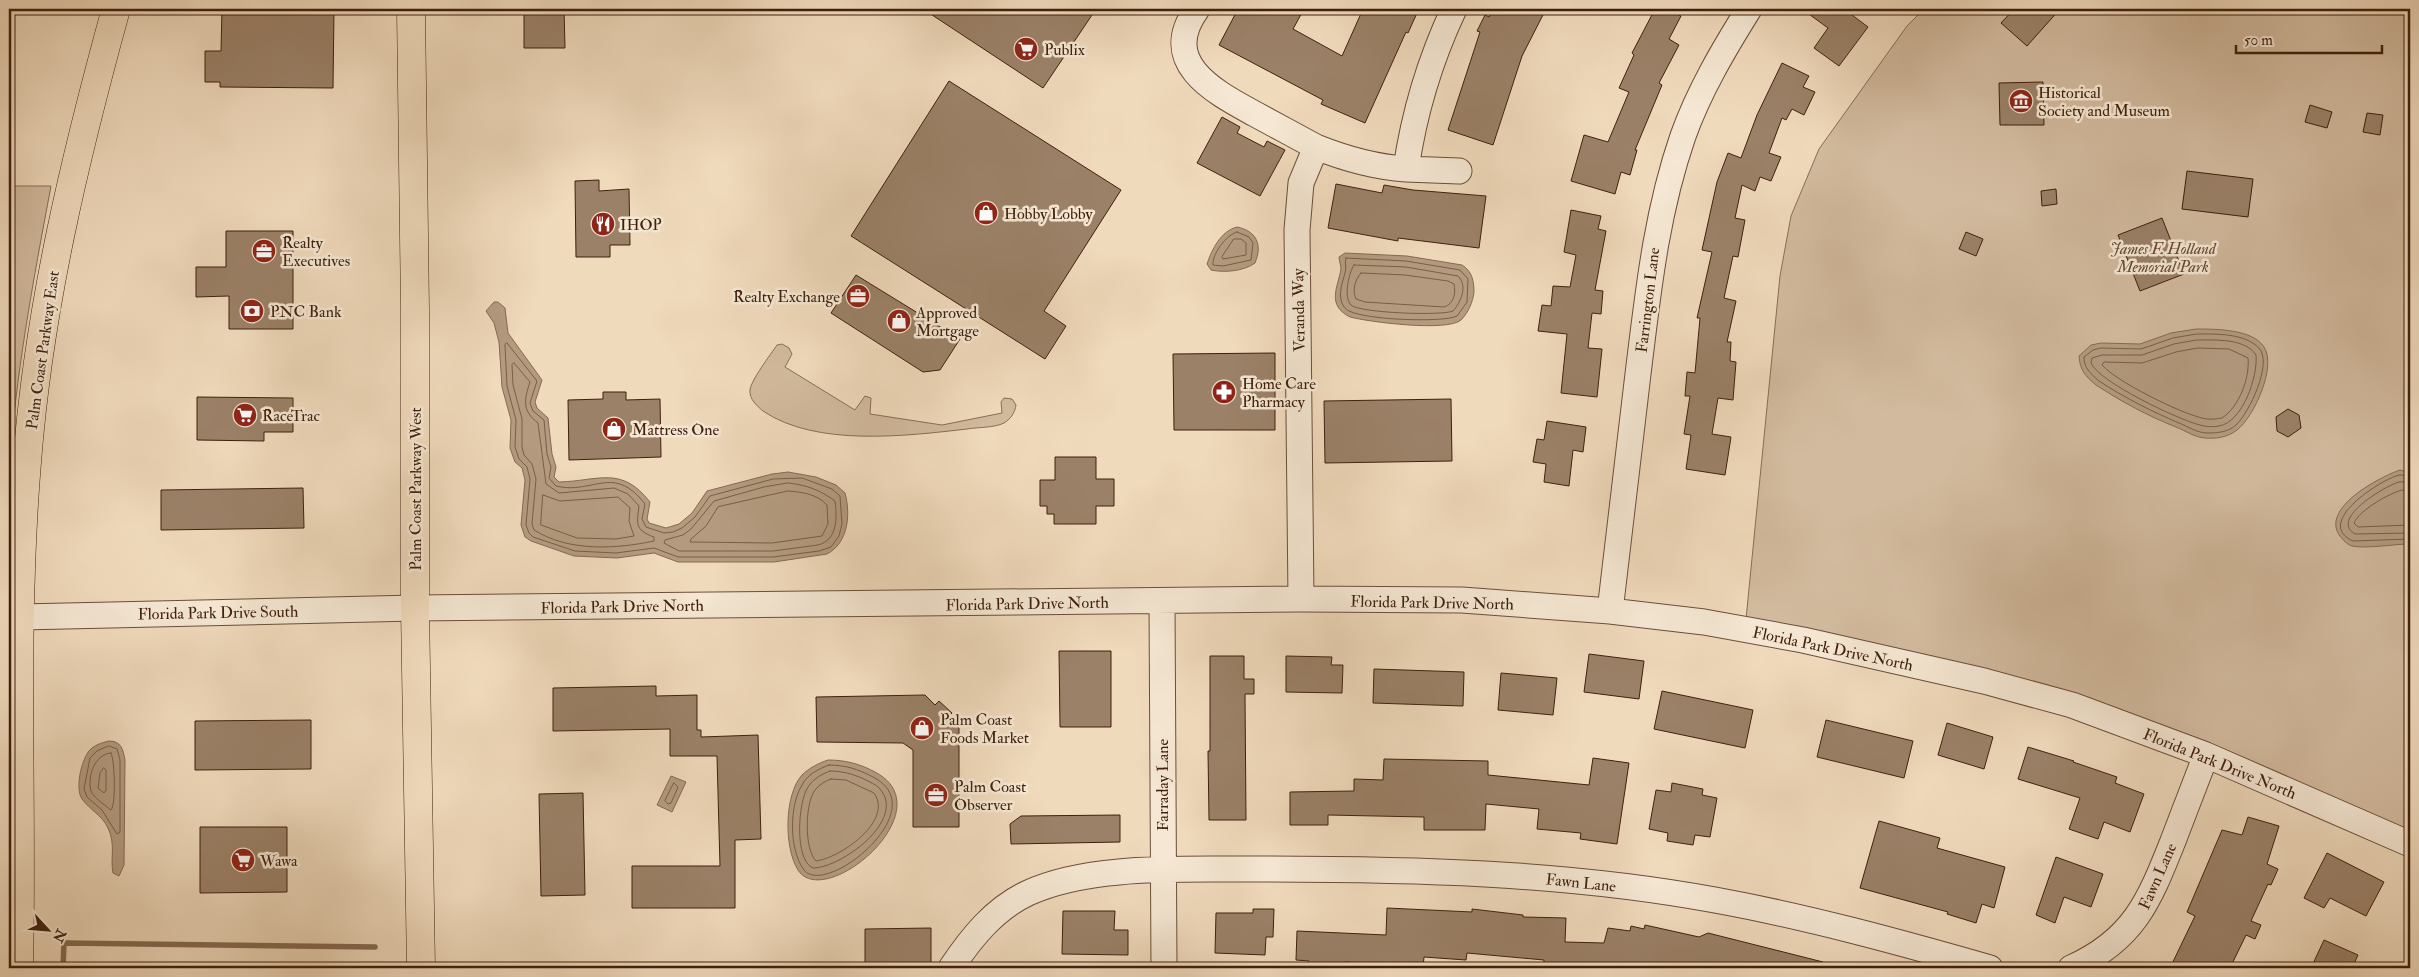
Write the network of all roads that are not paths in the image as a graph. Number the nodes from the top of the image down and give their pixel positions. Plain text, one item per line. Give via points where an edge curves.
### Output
1 (116, 9) edge
2 (411, 9) edge
3 (1197, 9) edge
4 (1454, 9) edge
5 (1749, 9) edge
6 (1316, 147) junction
7 (1406, 169) junction
8 (1459, 170) dead end
9 (1301, 600) junction
10 (1162, 601) junction
11 (415, 608) junction
12 (1610, 611) junction
13 (20, 617) junction
14 (2206, 755) junction
15 (2410, 844) edge
16 (1162, 870) junction
17 (19, 968) edge
18 (421, 968) edge
19 (950, 968) edge
20 (1164, 968) edge
21 (1990, 968) edge
22 (2071, 968) edge

1 - 13 main road, Palm Coast Parkway East via 73,171 43,324 27,461
2 - 11 main road, Palm Coast Parkway West
3 - 6 street via 1189,22 1185,48 1195,74 1217,93
4 - 7 street via 1426,78
5 - 12 street, Farrington Lane via 1696,106 1664,199 1650,270
6 - 7 street via 1354,161
6 - 9 street, Veranda Way via 1301,183 1297,211
7 - 8 street
9 - 10 street, Florida Park Drive North
9 - 12 street, Florida Park Drive North via 1462,600
10 - 11 street, Florida Park Drive North
10 - 16 street, Farraday Lane
11 - 13 street, Florida Park Drive South
11 - 18 main road, Palm Coast Parkway West
12 - 14 street, Florida Park Drive North via 1704,622 1795,639 1984,681 2072,705
13 - 17 main road, Palm Coast Parkway East
14 - 15 street, Florida Park Drive North
14 - 22 street, Fawn Lane via 2144,907 2113,943
16 - 19 street, Fawn Lane via 1080,878 1028,893 1010,902 978,931
16 - 20 street, Farraday Lane
16 - 21 street, Fawn Lane via 1410,870 1617,886 1749,907 1876,936

